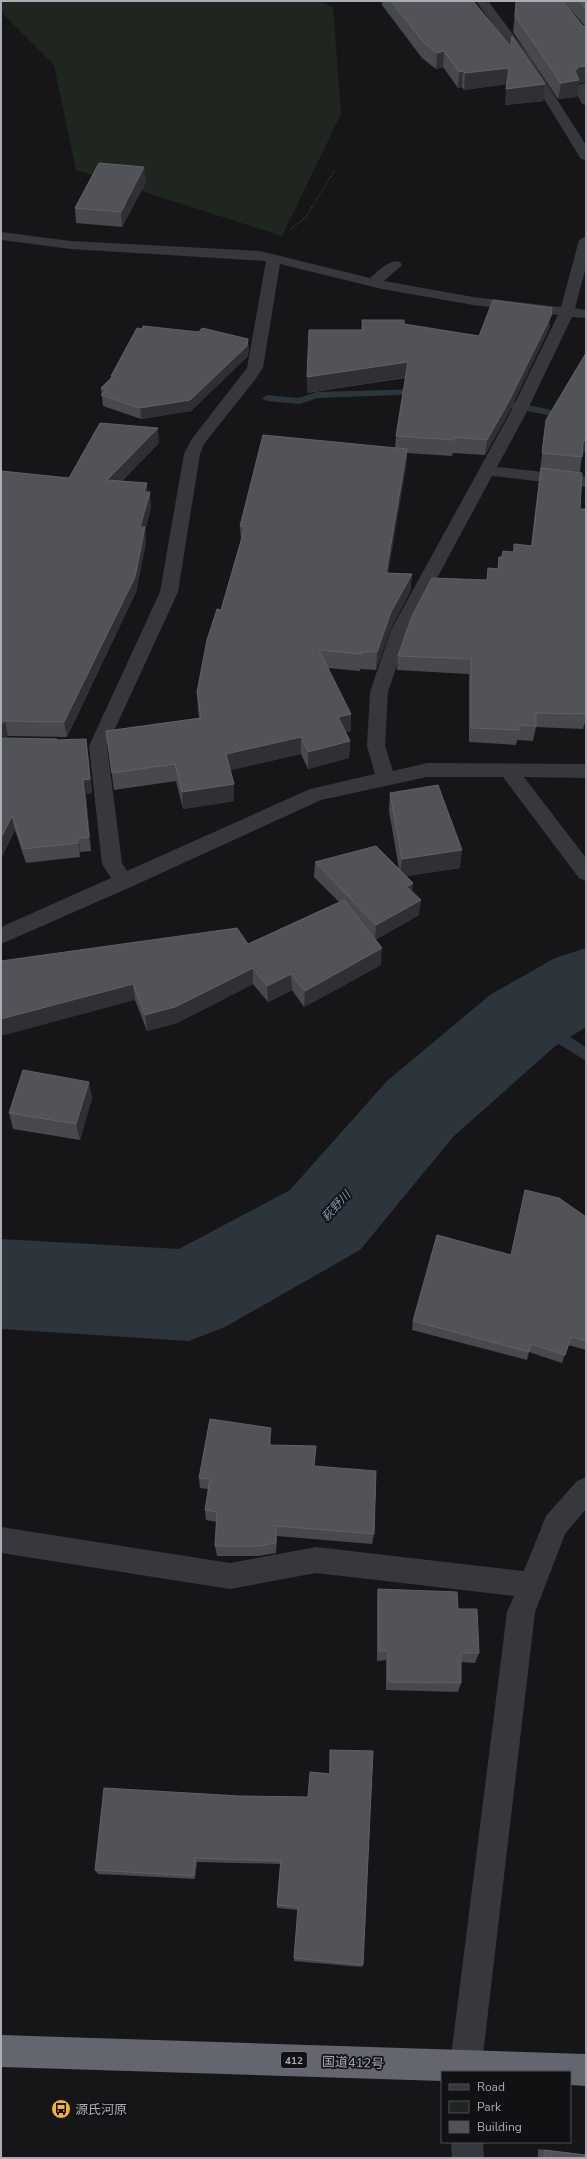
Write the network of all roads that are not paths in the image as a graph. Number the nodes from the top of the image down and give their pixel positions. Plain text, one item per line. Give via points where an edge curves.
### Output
1 (482, 1) edge
2 (586, 87) edge
3 (586, 101) edge
4 (586, 156) edge
5 (1, 236) edge
6 (586, 240) edge
7 (271, 258) junction
8 (395, 265) dead end
9 (372, 283) junction
10 (567, 312) junction
11 (586, 314) edge
12 (486, 471) junction
13 (586, 482) edge
14 (509, 771) junction
15 (586, 771) edge
16 (386, 780) junction
17 (586, 874) edge
18 (124, 882) junction
19 (1, 936) edge
20 (586, 1490) edge
21 (1, 1540) edge
22 (532, 1584) junction
23 (1, 2051) edge
24 (465, 2069) edge
25 (586, 2070) edge
26 (467, 2143) edge
27 (468, 2158) edge

1 - 4 street via 551,98
2 - 3 street via 580,88
5 - 7 street via 71,245 260,255
6 - 10 street
7 - 9 street
7 - 18 street via 255,368 197,443 192,454 169,592 90,746 112,864
8 - 9 street
9 - 10 street via 473,301
10 - 11 street
10 - 12 street via 516,417
12 - 13 street
12 - 16 street via 400,630 379,692 376,746
14 - 15 street
14 - 16 street via 428,770
14 - 17 street
16 - 18 street via 318,794
18 - 19 street
20 - 22 street via 555,1525
21 - 22 street via 230,1576 316,1560
22 - 24 street via 521,1612
23 - 24 highway, 国道412号 / 412
24 - 25 highway, 国道412号 / 412
26 - 27 street

